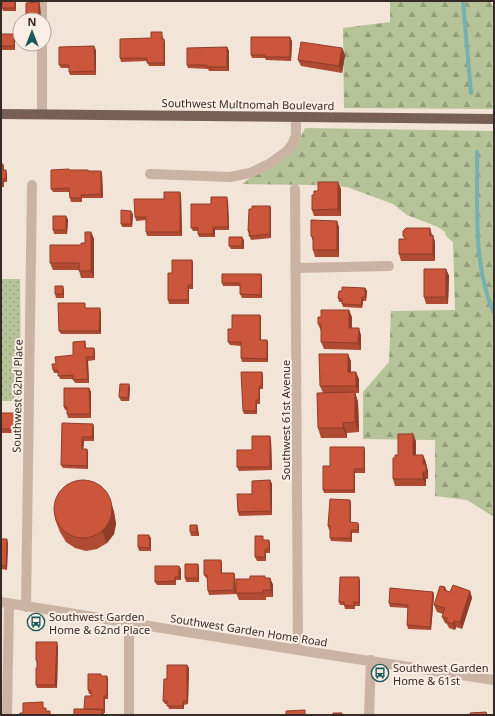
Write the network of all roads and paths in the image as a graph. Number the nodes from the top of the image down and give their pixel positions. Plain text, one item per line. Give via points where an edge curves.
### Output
1 (42, 1) edge
2 (42, 12) edge
3 (42, 52) edge
4 (1, 114) edge
5 (42, 114) junction
6 (296, 117) junction
7 (494, 119) edge
8 (150, 174) dead end
9 (32, 185) dead end
10 (295, 189) dead end
11 (389, 266) dead end
12 (296, 268) junction
13 (5, 603) edge
14 (26, 607) junction
15 (129, 623) junction
16 (298, 650) junction
17 (371, 660) junction
18 (494, 680) edge
19 (7, 715) edge
20 (129, 715) edge
21 (369, 715) edge

1 - 2 street
3 - 5 street
4 - 5 main road, Southwest Multnomah Boulevard
5 - 6 main road, Southwest Multnomah Boulevard
6 - 7 main road, Southwest Multnomah Boulevard
6 - 8 street via 296,135 287,151 250,173 230,176
9 - 14 street, Southwest 62nd Place
10 - 12 street, Southwest 61st Avenue
11 - 12 street
12 - 16 street, Southwest 61st Avenue
13 - 14 street, Southwest Garden Home Road
13 - 19 street
14 - 15 street, Southwest Garden Home Road
15 - 16 street, Southwest Garden Home Road
15 - 20 street
16 - 17 street, Southwest Garden Home Road
17 - 18 street, Southwest Garden Home Road
17 - 21 street

